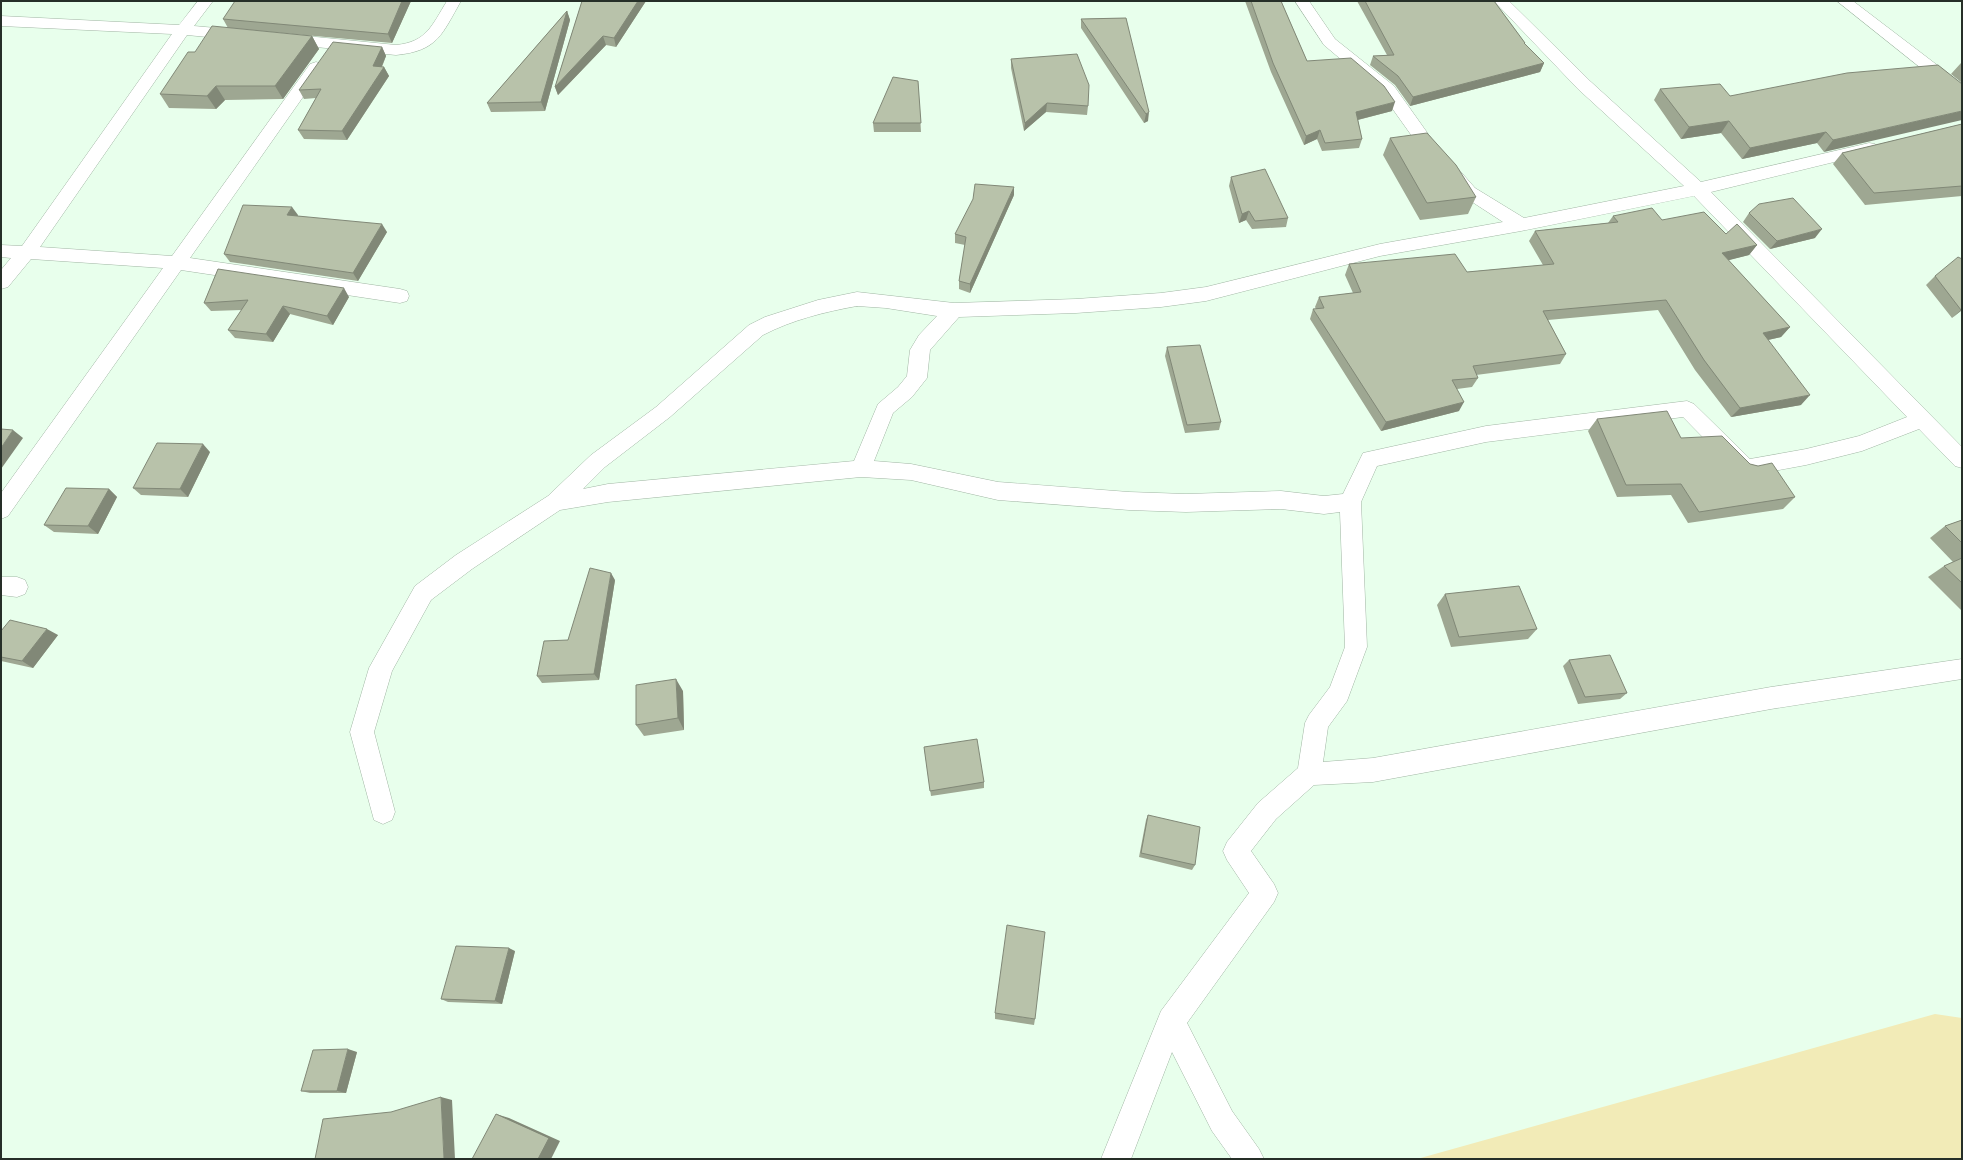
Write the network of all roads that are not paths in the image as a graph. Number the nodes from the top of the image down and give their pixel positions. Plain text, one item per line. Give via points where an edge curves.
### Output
1 (206, 1) edge
2 (454, 1) edge
3 (1302, 1) edge
4 (1501, 1) edge
5 (1844, 1) edge
6 (1, 21) edge
7 (182, 30) junction
8 (254, 36) edge
9 (270, 38) edge
10 (333, 43) junction
11 (1962, 92) edge
12 (1884, 145) edge
13 (1698, 188) junction
14 (1521, 225) junction
15 (1, 251) edge
16 (27, 252) junction
17 (178, 263) junction
18 (1, 282) edge
19 (400, 296) dead end
20 (954, 310) junction
21 (1923, 420) junction
22 (1962, 460) edge
23 (861, 469) junction
24 (555, 502) junction
25 (1350, 502) junction
26 (1, 510) edge
27 (1962, 669) edge
28 (1309, 774) junction
29 (383, 812) dead end
30 (1171, 1022) junction
31 (1116, 1159) edge
32 (1249, 1159) edge

1 - 7 street
2 - 10 street via 430,40 410,50
3 - 14 street via 1329,42 1388,90 1425,142 1469,192
4 - 13 street via 1584,85
5 - 11 street
6 - 7 street
7 - 8 street
7 - 16 street
9 - 10 street
10 - 17 street
12 - 13 street
13 - 14 street
13 - 21 street
14 - 20 street via 1380,250 1206,294 1076,306
15 - 16 street
16 - 17 street
16 - 18 street
17 - 19 street
17 - 26 street
20 - 23 street via 920,350 917,378 905,392 885,408
20 - 24 street via 857,299 825,305 772,322 756,330 663,412 598,461
21 - 22 street
21 - 25 street via 1862,443 1746,468 1687,409 1486,434 1370,459
23 - 24 street via 608,493
23 - 25 street via 911,472 998,491 1129,501 1186,503 1281,500 1324,505
24 - 29 street via 464,562 423,593 381,668 362,732
25 - 28 street via 1356,648 1339,693 1317,723
27 - 28 street via 1771,698 1373,770
28 - 30 street via 1267,811 1236,851 1265,893
30 - 31 street
30 - 32 street via 1222,1121

